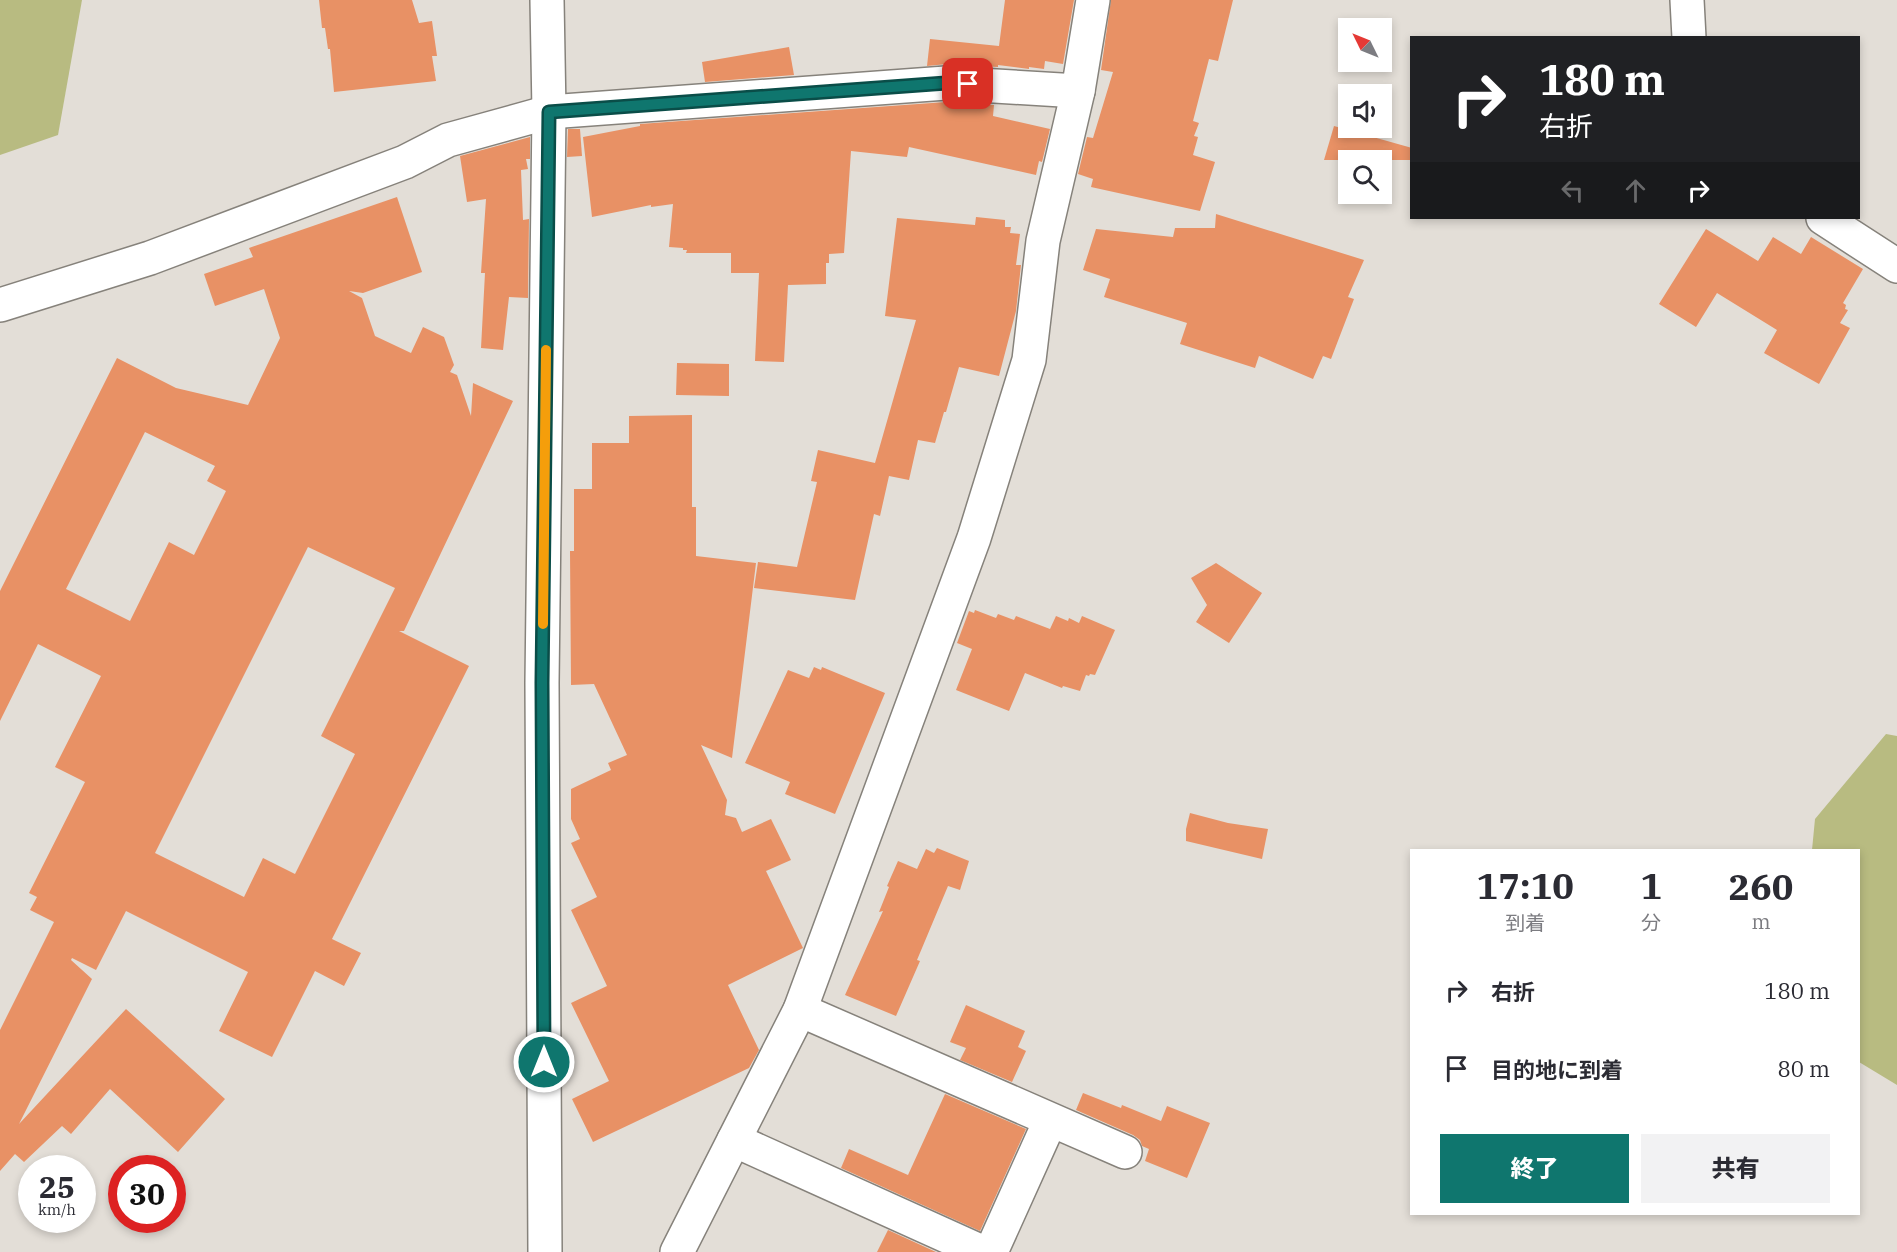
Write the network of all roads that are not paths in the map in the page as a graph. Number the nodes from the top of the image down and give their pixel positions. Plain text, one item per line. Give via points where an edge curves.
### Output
1 (547, 0) edge
2 (1093, 0) edge
3 (1687, 0) edge
4 (1689, 36) edge
5 (1078, 91) junction
6 (549, 112) junction
7 (1825, 219) edge
8 (1897, 266) edge
9 (0, 305) edge
10 (800, 1010) junction
11 (1050, 1121) junction
12 (734, 1140) junction
13 (1125, 1152) dead end
14 (545, 1252) edge
15 (677, 1252) edge
16 (982, 1252) edge
17 (991, 1252) edge

1 - 6 street
2 - 5 street
3 - 4 street
5 - 6 street via 946,83
5 - 10 street via 1043,241 1029,360 974,538
6 - 9 street via 448,140 405,162 162,254
6 - 14 street via 542,683
7 - 8 street
10 - 11 street
10 - 12 street
11 - 13 street
11 - 17 street
12 - 15 street
12 - 16 street

